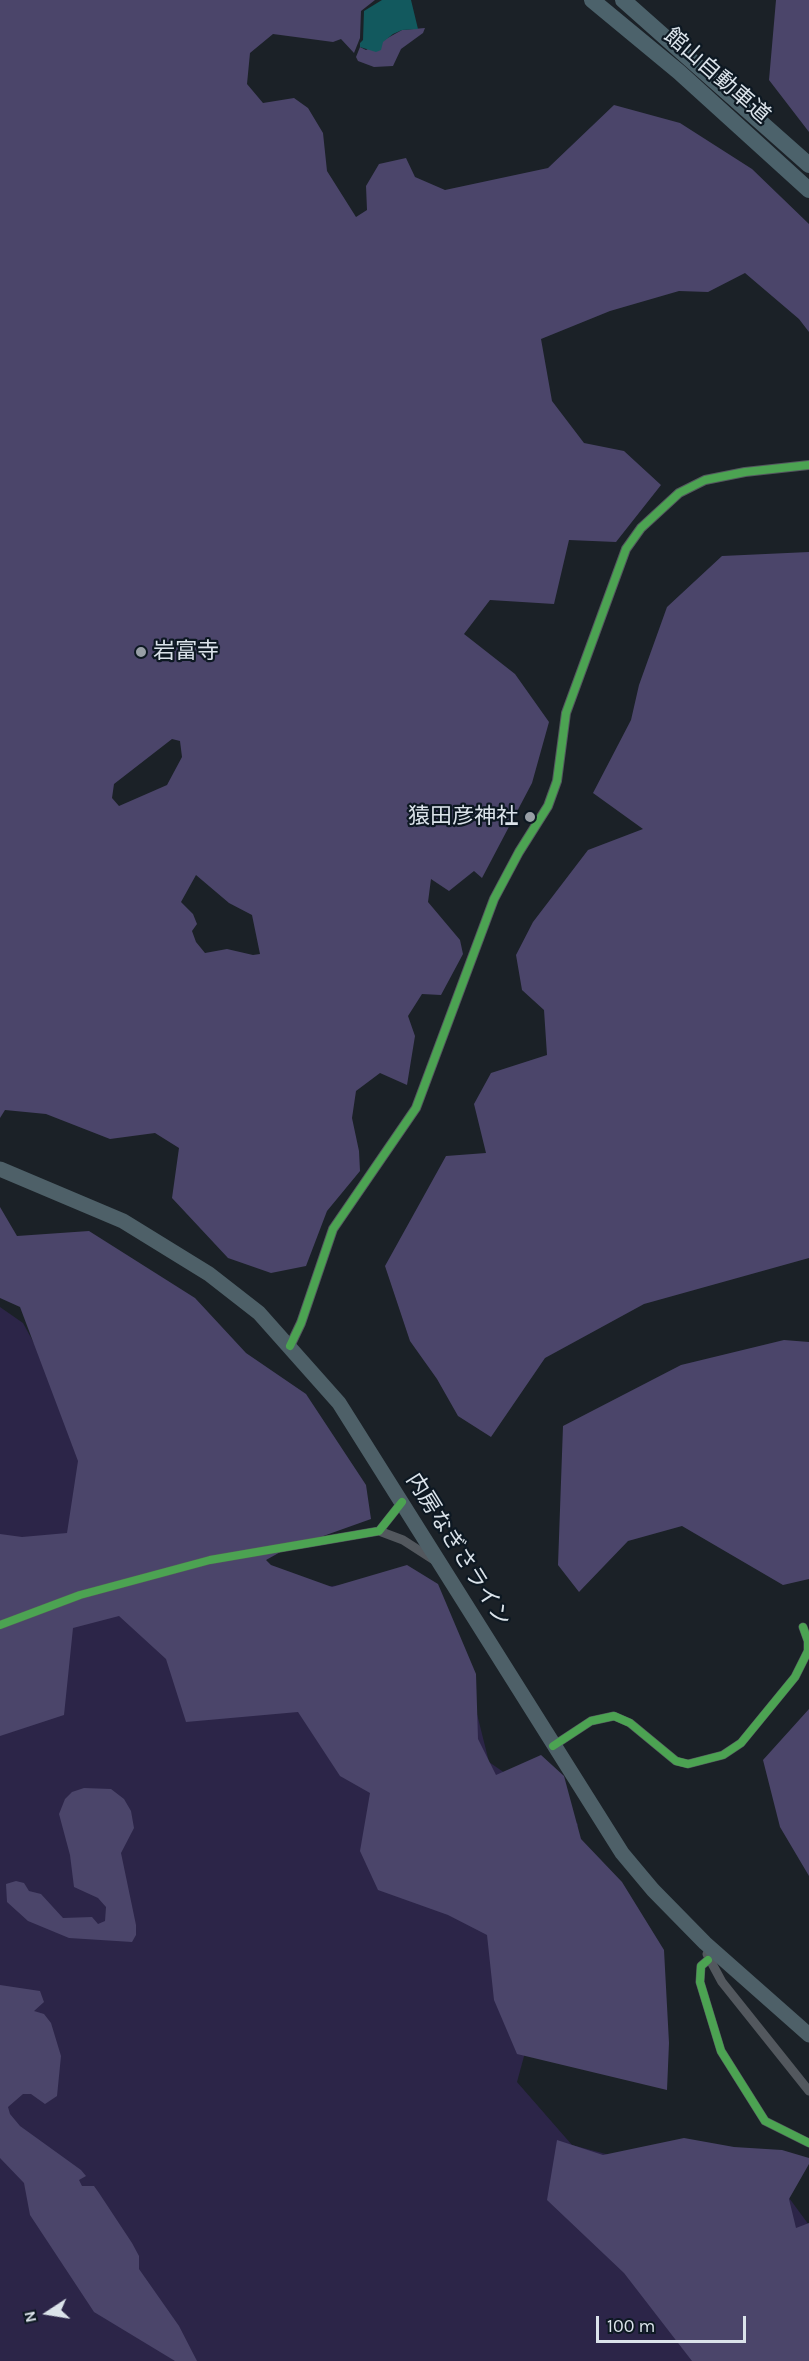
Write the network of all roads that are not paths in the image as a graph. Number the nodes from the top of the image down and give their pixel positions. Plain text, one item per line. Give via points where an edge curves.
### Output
1 (592, 0) edge
2 (623, 0) edge
3 (809, 165) edge
4 (809, 190) edge
5 (809, 465) edge
6 (0, 1169) edge
7 (290, 1346) junction
8 (402, 1502) junction
9 (379, 1531) junction
10 (441, 1566) junction
11 (0, 1625) edge
12 (803, 1627) dead end
13 (553, 1746) junction
14 (705, 1942) junction
15 (708, 1960) junction
16 (809, 2035) edge
17 (809, 2091) edge
18 (809, 2143) edge

1 - 4 highway, 館山自動車道 via 679,72
2 - 3 highway, 館山自動車道
5 - 7 street via 705,480 680,493 641,528 626,549 566,713 557,781 548,806 494,899 416,1108 333,1229
6 - 7 highway, 内房なぎさライン via 123,1221 209,1274 259,1313
7 - 8 highway, 内房なぎさライン via 339,1403
8 - 9 street
8 - 10 highway, 内房なぎさライン
9 - 10 street via 403,1540
9 - 11 street via 210,1560 80,1595
10 - 13 highway, 内房なぎさライン
12 - 13 street via 808,1651 795,1677 741,1743 723,1755 688,1764 676,1761 630,1723 614,1716 591,1721
13 - 14 highway, 内房なぎさライン via 622,1853
14 - 15 street
14 - 16 highway, 内房なぎさライン
15 - 17 street
15 - 18 street via 701,1966 700,1982 720,2051 765,2121

